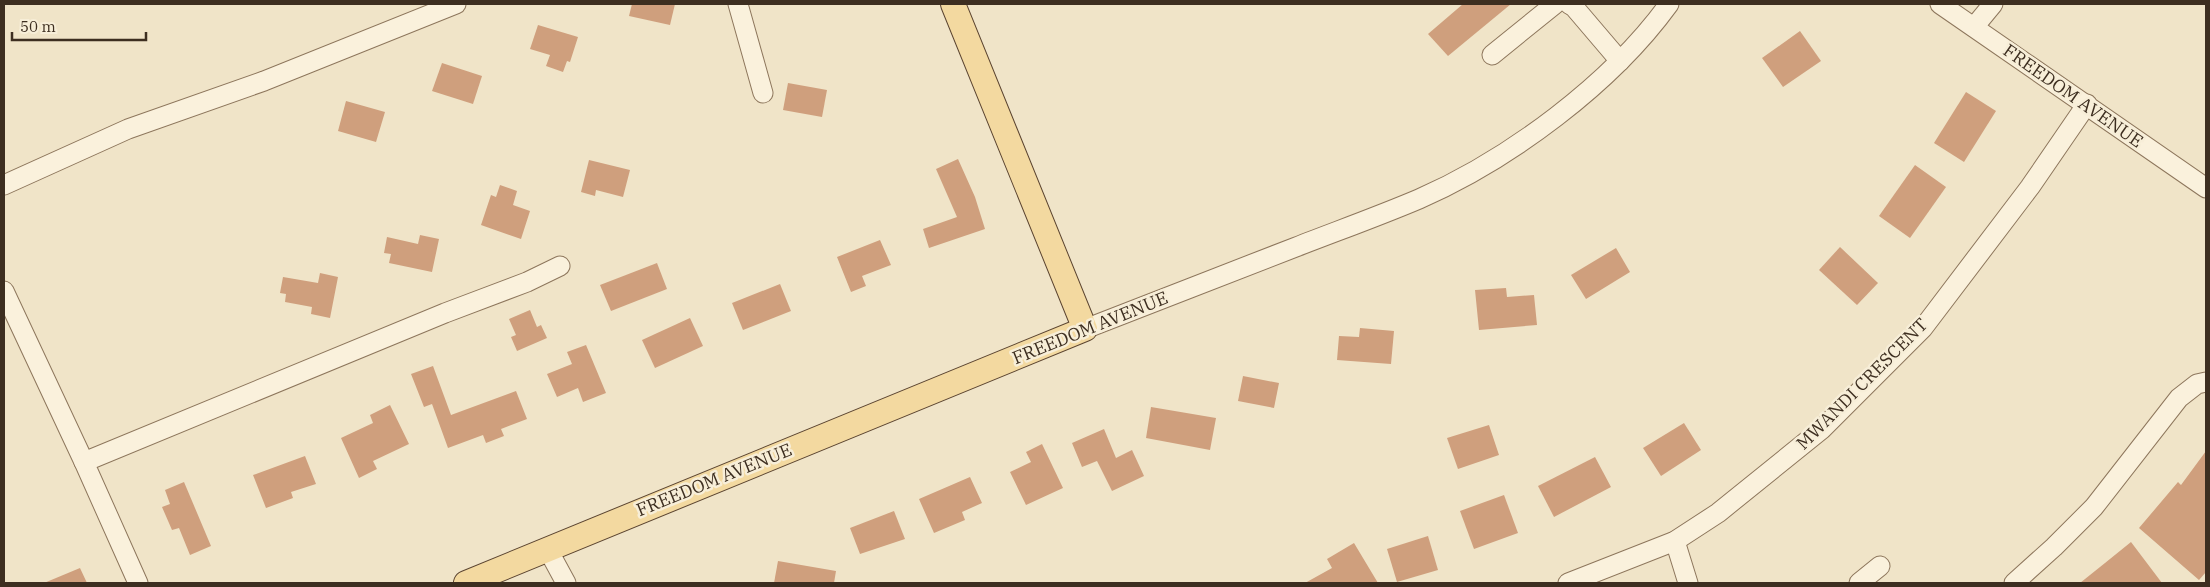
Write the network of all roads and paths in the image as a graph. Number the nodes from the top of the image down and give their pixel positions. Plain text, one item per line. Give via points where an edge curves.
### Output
1 (456, 4) edge
2 (738, 4) edge
3 (953, 4) edge
4 (1555, 4) edge
5 (1569, 4) edge
6 (1669, 4) edge
7 (1940, 4) edge
8 (1993, 4) edge
9 (1974, 27) junction
10 (1492, 56) dead end
11 (1620, 61) junction
12 (763, 94) dead end
13 (2087, 104) junction
14 (4, 185) edge
15 (2206, 188) edge
16 (560, 266) dead end
17 (4, 291) edge
18 (1085, 329) junction
19 (2206, 382) edge
20 (84, 462) junction
21 (1674, 541) junction
22 (548, 548) junction
23 (1880, 566) dead end
24 (138, 583) edge
25 (466, 583) edge
26 (566, 583) edge
27 (1568, 583) edge
28 (1688, 583) edge
29 (1859, 583) edge
30 (2014, 583) edge

1 - 14 street via 264,81 128,129
2 - 12 street
3 - 18 main road
4 - 10 street
5 - 11 street
6 - 11 street, FREEDOM AVENUE
7 - 9 street, FREEDOM AVENUE
8 - 9 street
9 - 13 street, FREEDOM AVENUE
11 - 18 street, FREEDOM AVENUE via 1556,116 1489,163 1420,198
13 - 15 street, FREEDOM AVENUE
13 - 21 street, MWANDI CRESCENT via 2030,188 1923,328 1822,429 1718,513
16 - 20 street
17 - 20 street
18 - 22 main road, FREEDOM AVENUE
19 - 30 street via 2197,384 2180,398 2094,507
20 - 24 street
21 - 27 street, MWANDI CRESCENT
21 - 28 street
22 - 25 main road, FREEDOM AVENUE
22 - 26 street
23 - 29 street

